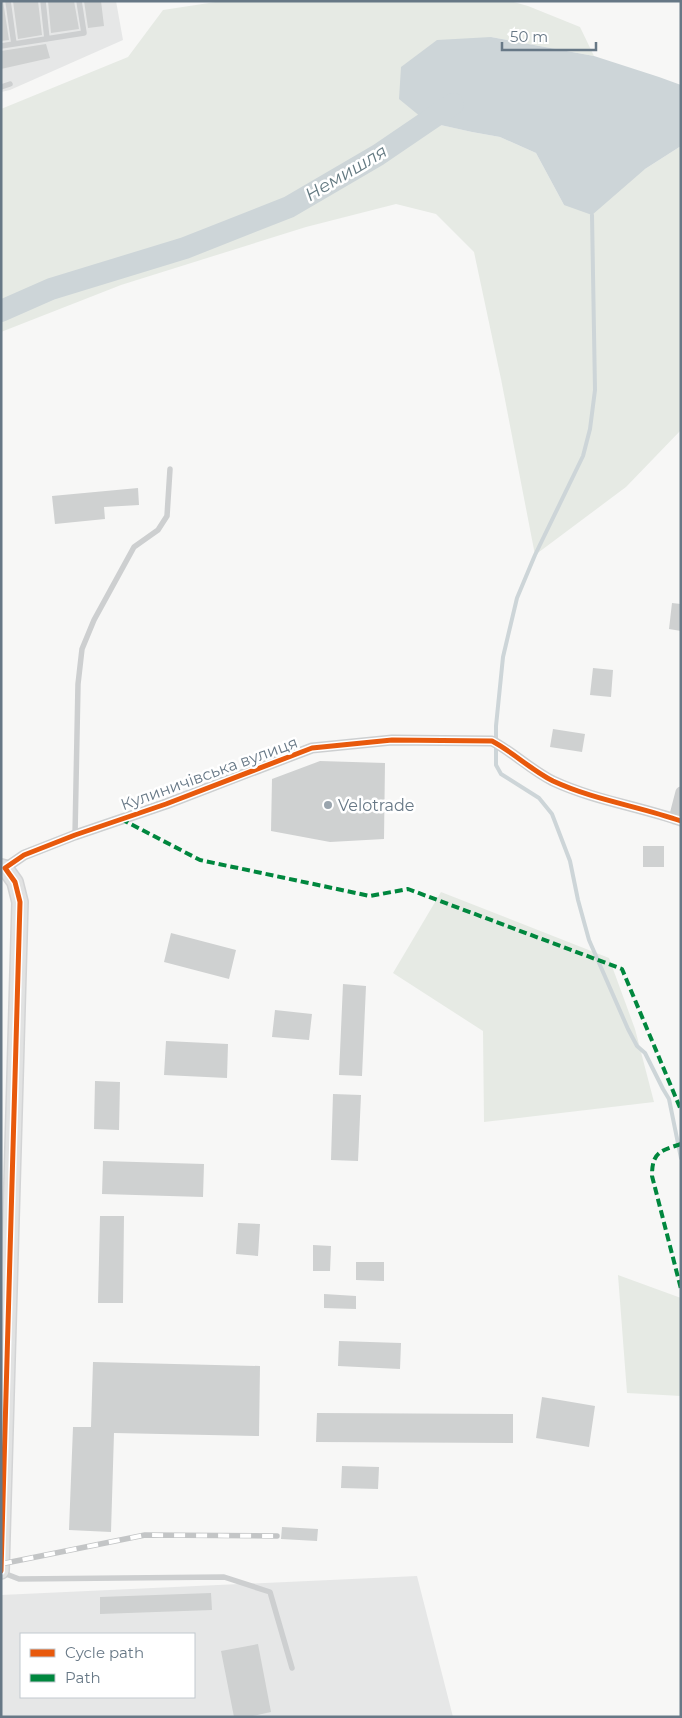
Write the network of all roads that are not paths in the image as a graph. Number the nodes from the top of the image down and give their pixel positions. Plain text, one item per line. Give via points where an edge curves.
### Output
1 (8, 1) edge
2 (43, 1) edge
3 (79, 1) edge
4 (47, 39) junction
5 (14, 44) junction
6 (1, 46) edge
7 (10, 84) dead end
8 (1, 87) edge
9 (170, 469) dead end
10 (681, 792) edge
11 (677, 820) edge
12 (75, 835) junction
13 (3, 868) edge
14 (1, 1571) edge
15 (292, 1668) dead end

1 - 5 lane
2 - 4 lane
3 - 4 lane via 84,33
4 - 5 lane
5 - 6 lane
7 - 8 lane
9 - 12 lane via 167,516 158,530 134,547 82,649 78,684
10 - 11 street
11 - 12 street, Кулиничівська вулиця via 587,795 551,780 492,741 392,740 312,748
12 - 13 street, Кулиничівська вулиця via 24,855
13 - 14 street via 15,882 20,902
14 - 15 lane via 19,1579 224,1577 270,1592

